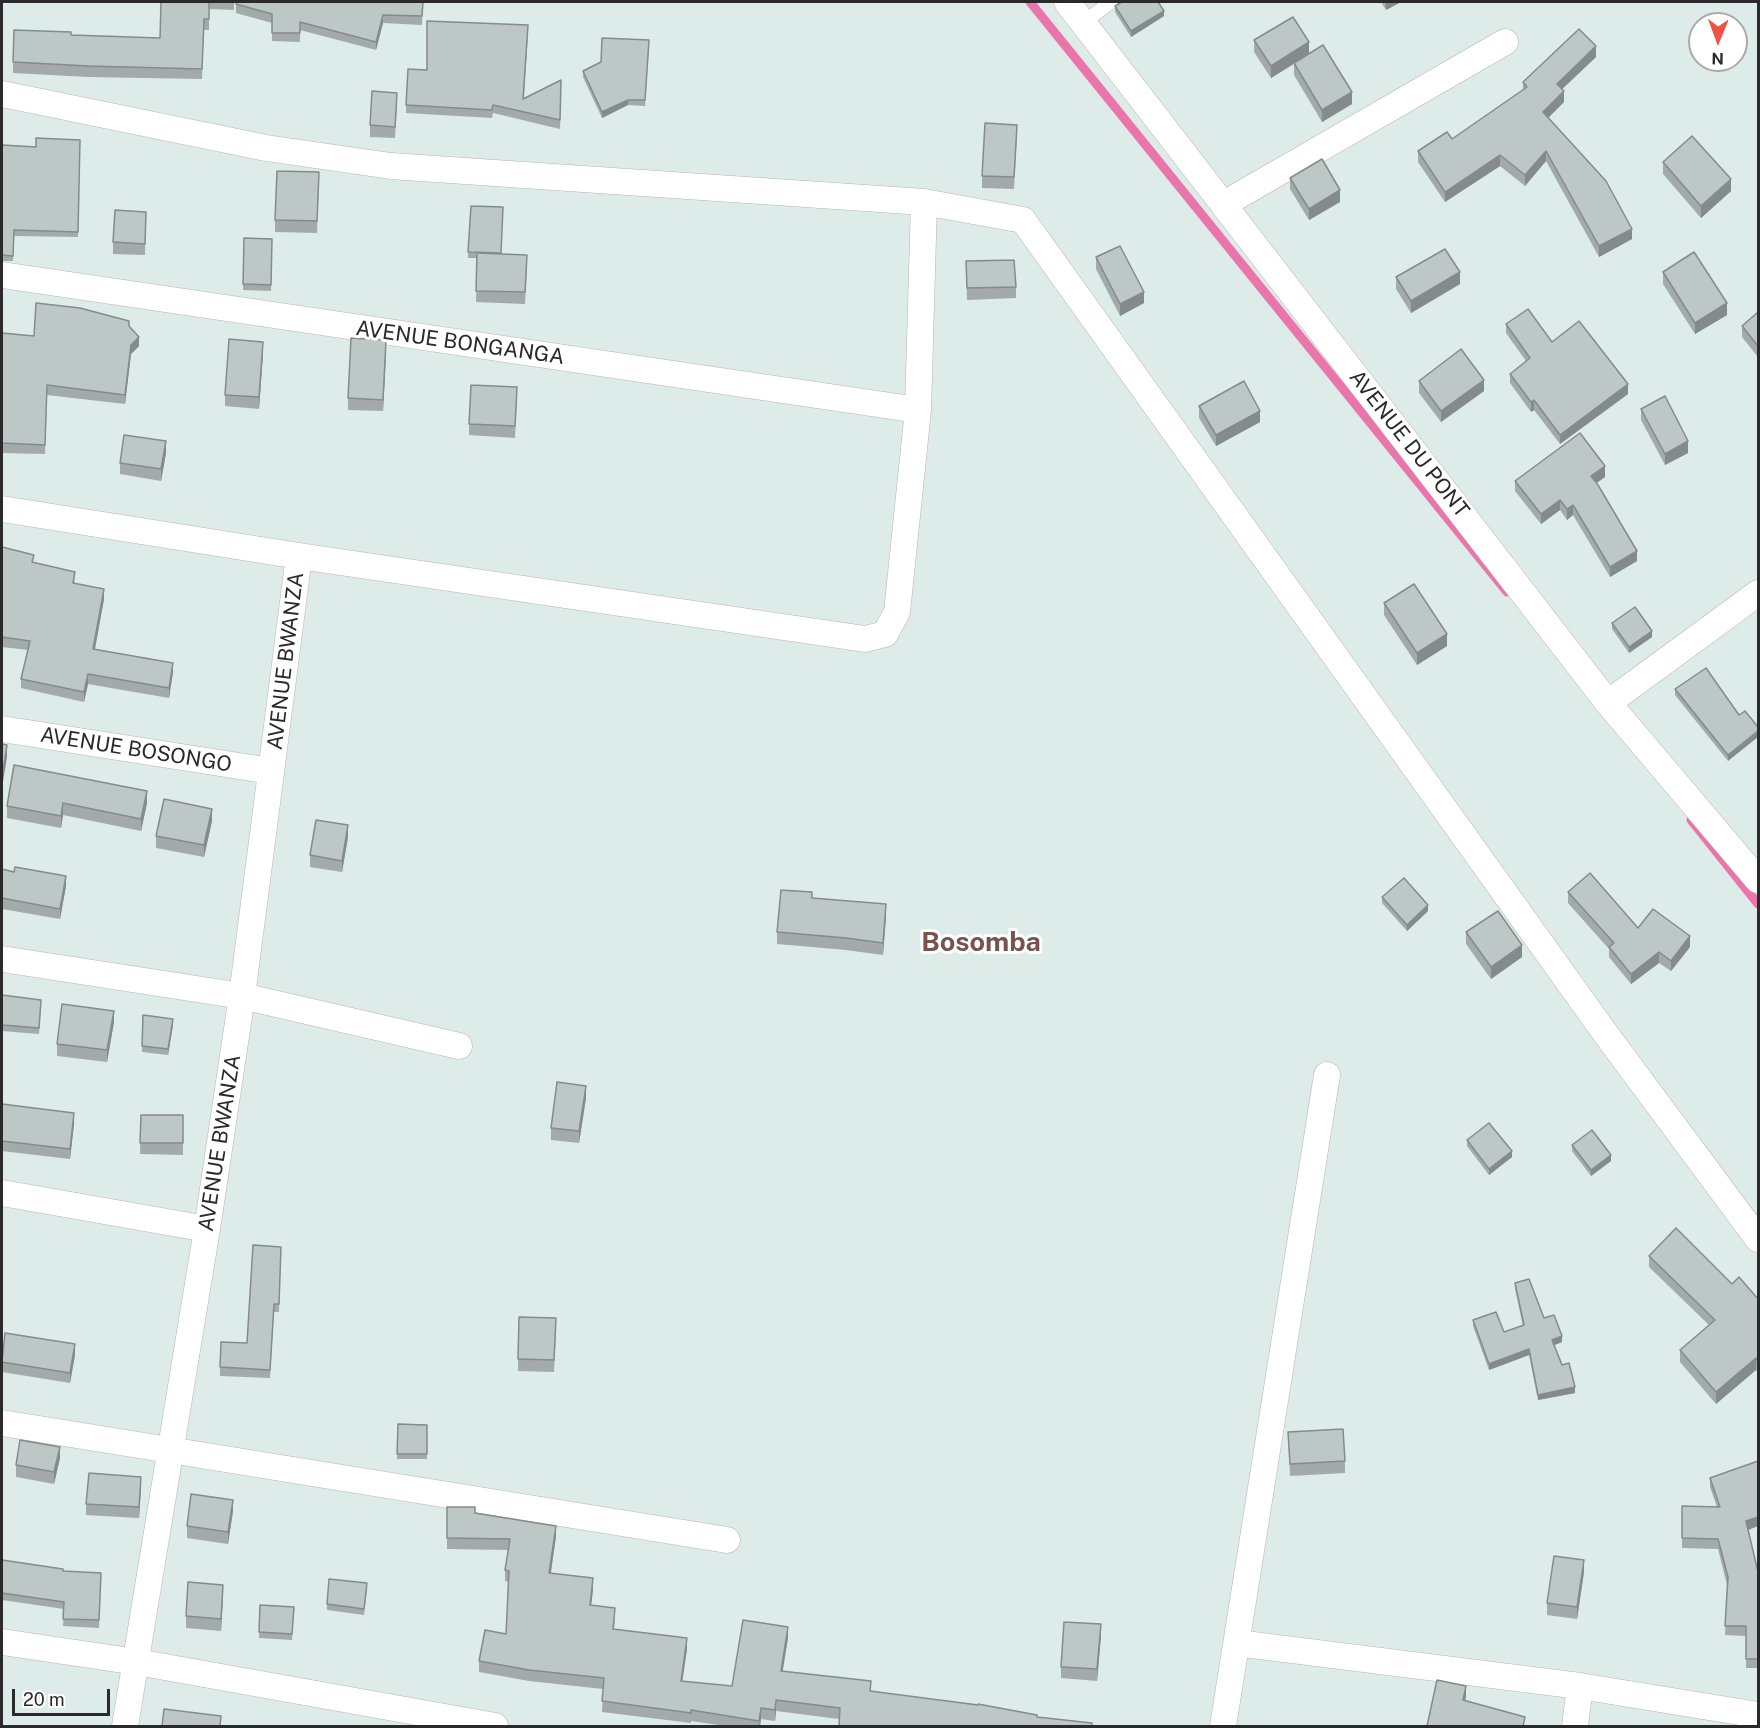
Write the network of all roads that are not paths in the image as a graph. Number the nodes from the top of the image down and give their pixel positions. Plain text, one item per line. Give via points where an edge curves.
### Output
1 (1067, 2) edge
2 (1111, 2) edge
3 (1084, 21) junction
4 (1505, 42) dead end
5 (2, 94) edge
6 (924, 202) junction
7 (1224, 204) junction
8 (2, 275) edge
9 (918, 411) junction
10 (2, 509) edge
11 (299, 556) junction
12 (1758, 593) edge
13 (1608, 703) junction
14 (2, 729) edge
15 (271, 771) junction
16 (1758, 880) edge
17 (2, 959) edge
18 (242, 996) junction
19 (459, 1046) dead end
20 (1327, 1075) dead end
21 (2, 1193) edge
22 (207, 1229) junction
23 (1758, 1239) edge
24 (2, 1423) edge
25 (170, 1451) junction
26 (727, 1540) dead end
27 (2, 1642) edge
28 (1237, 1643) junction
29 (137, 1662) junction
30 (1580, 1686) junction
31 (1758, 1714) edge
32 (125, 1726) edge
33 (495, 1726) edge
34 (1223, 1726) edge
35 (1575, 1726) edge

1 - 3 street, AVENUE DU PONT
2 - 3 lane
3 - 7 street, AVENUE DU PONT
4 - 7 street
5 - 6 street via 266,148 391,166
6 - 9 street
6 - 23 street via 1023,220 1605,1033
7 - 13 street, AVENUE DU PONT
8 - 9 street, AVENUE BONGANGA
9 - 11 street via 897,612 885,634 875,637 865,639
10 - 11 street
11 - 15 street, AVENUE BWANZA
12 - 13 street
13 - 16 street, AVENUE DU PONT
14 - 15 street, AVENUE BOSONGO
15 - 18 street, AVENUE BWANZA
17 - 18 street
18 - 19 street
18 - 22 street, AVENUE BWANZA
20 - 28 street
21 - 22 street
22 - 25 street, AVENUE BWANZA
24 - 25 street
25 - 26 street
25 - 29 street, AVENUE BWANZA
27 - 29 street
28 - 30 street
28 - 34 street
29 - 32 street, AVENUE BWANZA
29 - 33 street
30 - 31 street
30 - 35 street

